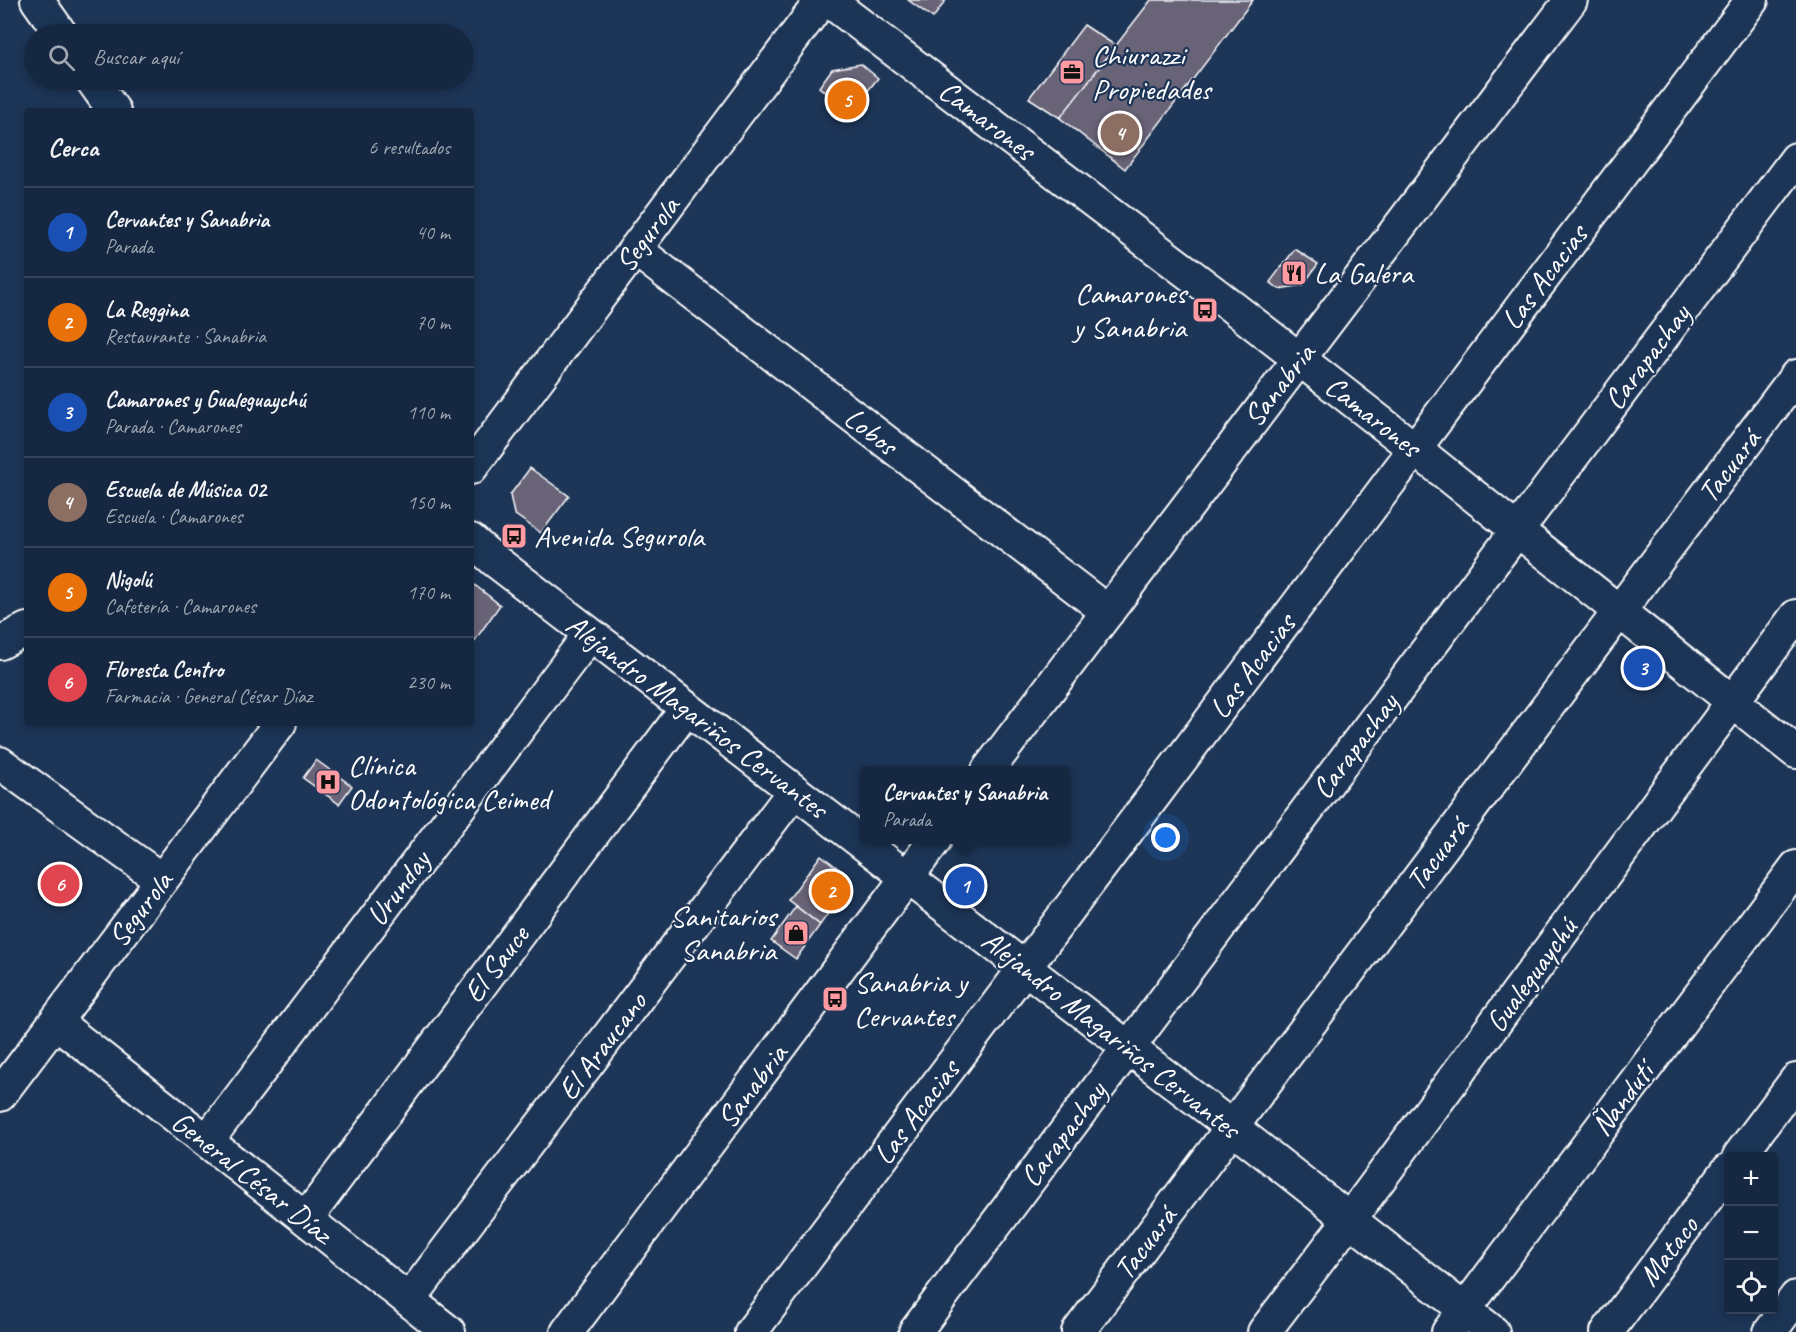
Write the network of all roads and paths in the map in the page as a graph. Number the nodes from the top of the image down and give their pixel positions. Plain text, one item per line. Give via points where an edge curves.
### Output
1 (37, 0) edge
2 (822, 0) edge
3 (828, 0) edge
4 (1571, 0) edge
5 (1752, 0) edge
6 (54, 24) edge
7 (99, 90) edge
8 (112, 108) edge
9 (1796, 159) edge
10 (635, 249) junction
11 (1300, 359) junction
12 (1796, 376) edge
13 (1415, 448) junction
14 (474, 464) edge
15 (1518, 530) junction
16 (474, 543) edge
17 (1619, 611) junction
18 (1108, 612) junction
19 (1796, 616) edge
20 (24, 631) edge
21 (590, 634) junction
22 (0, 643) edge
23 (1732, 702) junction
24 (687, 708) junction
25 (278, 726) edge
26 (1796, 752) edge
27 (0, 763) edge
28 (992, 766) edge
29 (795, 791) junction
30 (860, 841) edge
31 (864, 844) edge
32 (932, 844) edge
33 (1796, 867) edge
34 (907, 877) junction
35 (162, 880) junction
36 (1024, 968) junction
37 (56, 1022) junction
38 (1128, 1048) junction
39 (1796, 1080) edge
40 (0, 1095) edge
41 (1232, 1127) junction
42 (207, 1142) junction
43 (1742, 1152) edge
44 (1724, 1175) edge
45 (306, 1219) junction
46 (1350, 1219) junction
47 (1796, 1297) edge
48 (409, 1300) junction
49 (1456, 1321) edge
50 (449, 1332) edge
51 (567, 1332) edge
52 (752, 1332) edge
53 (915, 1332) edge
54 (1078, 1332) edge
55 (1264, 1332) edge
56 (1493, 1332) edge
57 (1607, 1332) edge
58 (1770, 1332) edge

1 - 6 street
2 - 10 street, Segurola
3 - 11 street, Camarones
4 - 11 street, Sanabria
5 - 13 street, Las Acacias
7 - 8 street
9 - 15 street, Carapachay
10 - 14 street, Segurola
10 - 18 street, Lobos
11 - 13 street, Camarones
11 - 18 street, Sanabria
12 - 17 street, Tacuará
13 - 15 street, Camarones
13 - 36 street, Las Acacias
15 - 17 street, Camarones
15 - 38 street, Carapachay
16 - 21 street, Alejandro Magariños Cervantes
17 - 23 street, Camarones
17 - 41 street, Tacuará
18 - 28 street, Sanabria
19 - 23 street, Gualeguaychú
20 - 22 street
21 - 24 street, Alejandro Magariños Cervantes
21 - 42 street, Urunday
23 - 26 street, Camarones
23 - 46 street, Gualeguaychú
24 - 29 street, Alejandro Magariños Cervantes
24 - 45 street, El Sauce
25 - 35 street, Segurola
27 - 35 street
29 - 30 street, Alejandro Magariños Cervantes
29 - 48 street, El Araucano
31 - 34 street, Alejandro Magariños Cervantes
32 - 34 street, Sanabria
33 - 49 street, Ñandutí
34 - 36 street, Alejandro Magariños Cervantes
34 - 51 street, Sanabria
35 - 37 street, Segurola
36 - 38 street, Alejandro Magariños Cervantes
36 - 52 street, Las Acacias
37 - 40 street, Segurola
37 - 42 street, General César Díaz
38 - 41 street, Alejandro Magariños Cervantes
38 - 53 street, Carapachay
39 - 43 street
41 - 46 street, Alejandro Magariños Cervantes
41 - 54 street, Tacuará
42 - 45 street, General César Díaz
44 - 57 street, Mataco
45 - 48 street, General César Díaz
46 - 49 street, Alejandro Magariños Cervantes
46 - 55 street, Gualeguaychú
47 - 58 street
48 - 50 street, General César Díaz
49 - 56 street, Alejandro Magariños Cervantes

